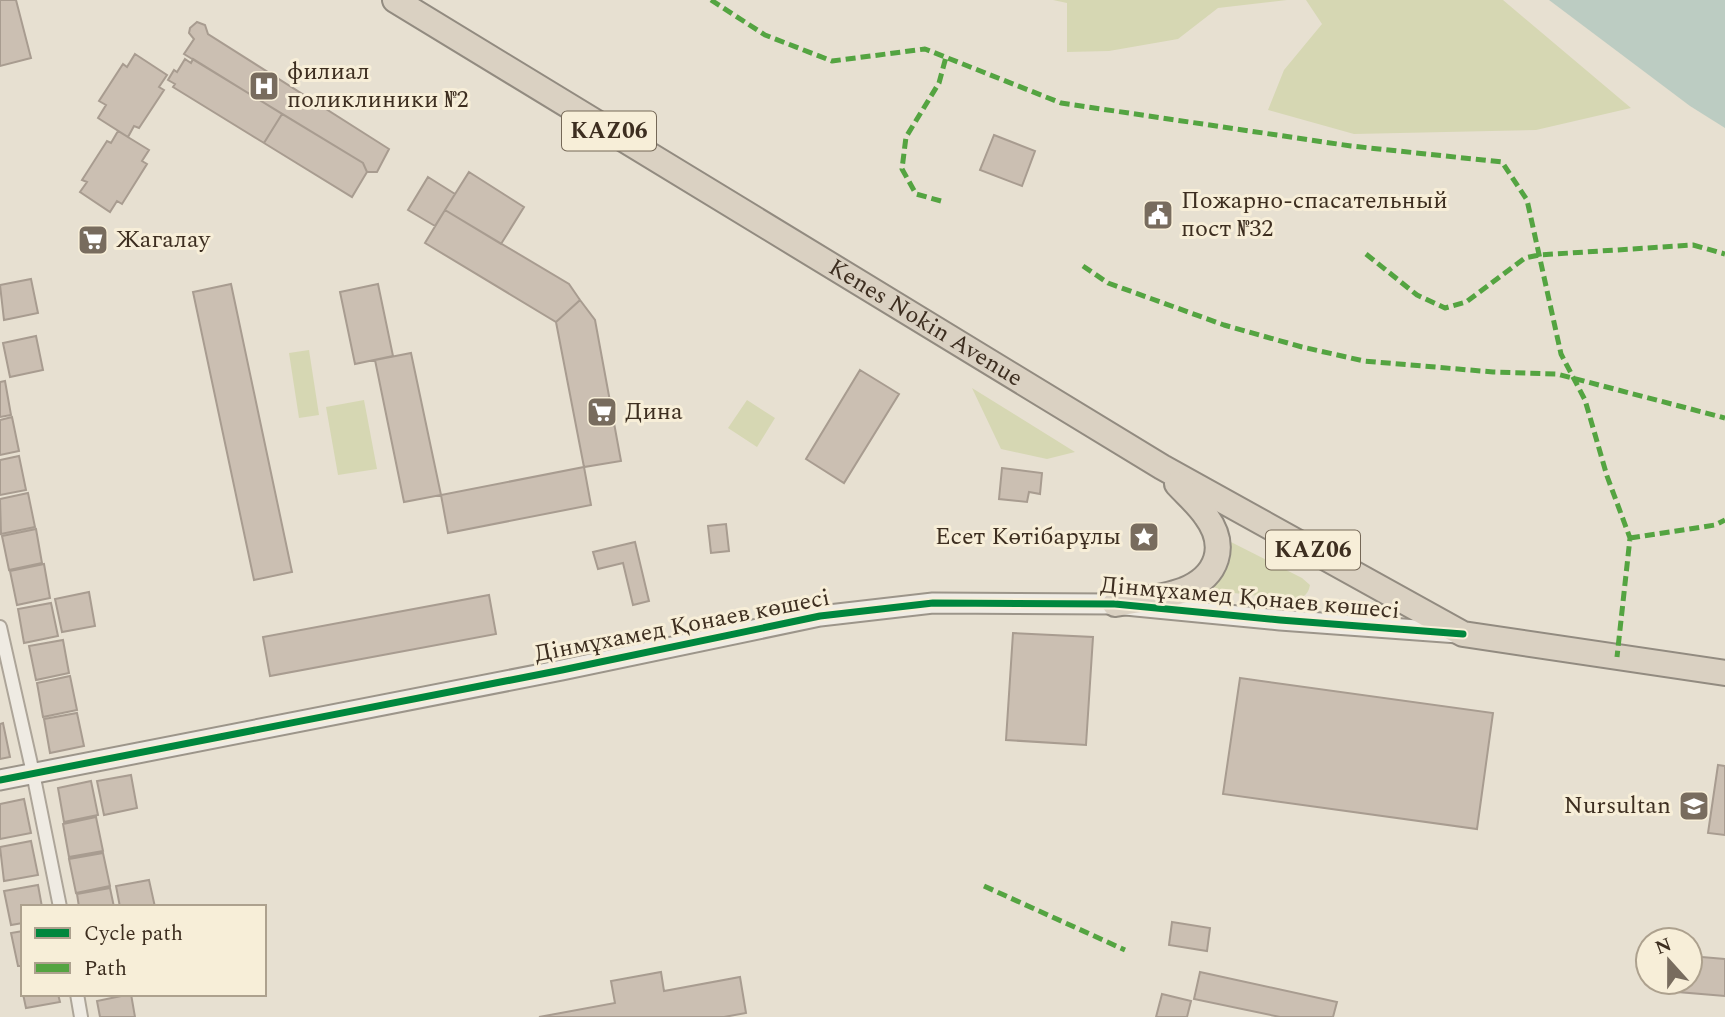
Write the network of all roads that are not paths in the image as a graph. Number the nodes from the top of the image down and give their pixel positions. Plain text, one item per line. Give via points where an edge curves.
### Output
1 (395, 0) edge
2 (1162, 467) junction
3 (1115, 604) junction
4 (0, 627) edge
5 (1463, 634) junction
6 (1725, 673) edge
7 (33, 773) junction
8 (0, 779) edge
9 (60, 905) edge
10 (77, 996) edge
11 (81, 1017) edge

1 - 2 highway, Kenes Nokin Avenue / KАZ06
2 - 3 highway via 1211,523 1217,558 1210,572 1184,590
2 - 5 highway, Kenes Nokin Avenue / KАZ06
3 - 5 street, Дінмұхамед Қонаев көшесі
3 - 7 street, Дінмұхамед Қонаев көшесі via 933,603 820,616
4 - 7 street
5 - 6 highway, Дінмұхамед Қонаев көшесі / KАZ06
7 - 8 street, Дінмұхамед Қонаев көшесі
7 - 9 street
10 - 11 street

